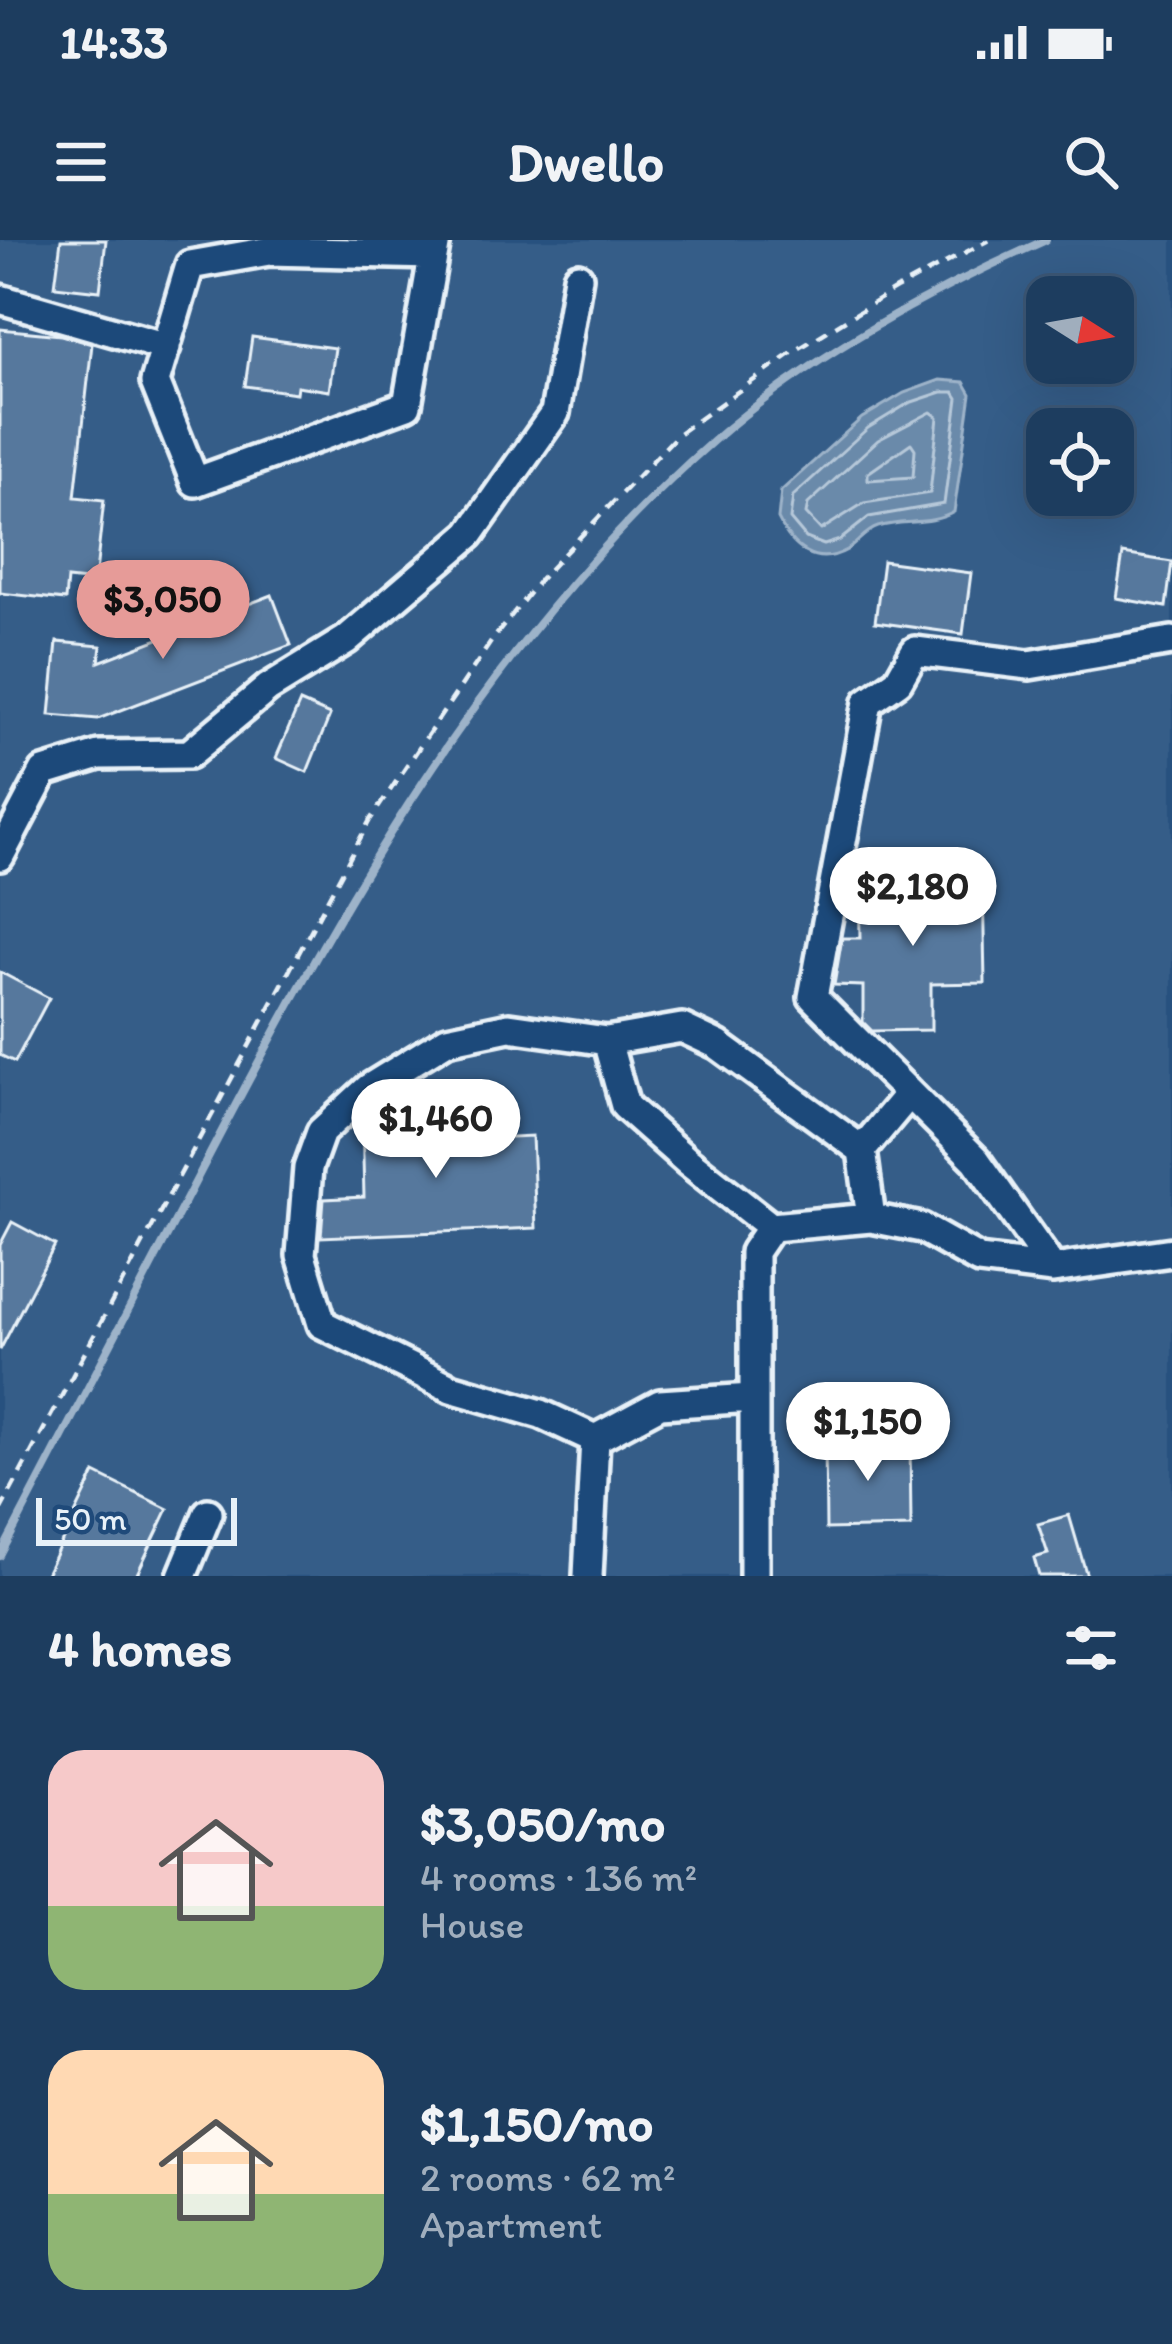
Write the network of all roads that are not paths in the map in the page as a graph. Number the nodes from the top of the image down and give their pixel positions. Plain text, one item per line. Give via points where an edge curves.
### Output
1 (435, 247) edge
2 (578, 277) dead end
3 (0, 299) edge
4 (166, 347) junction
5 (1172, 641) edge
6 (0, 856) edge
7 (607, 1041) junction
8 (910, 1094) junction
9 (862, 1150) junction
10 (871, 1218) junction
11 (771, 1227) junction
12 (1172, 1252) edge
13 (1053, 1269) junction
14 (752, 1398) junction
15 (595, 1439) junction
16 (208, 1513) dead end
17 (182, 1576) edge
18 (588, 1576) edge
19 (754, 1576) edge

1 - 4 lane via 268,251 190,265
1 - 4 lane via 407,405 195,482 155,382
2 - 6 lane via 555,413 470,534 346,640 268,688 189,754 99,754 44,772
3 - 4 lane
5 - 8 lane via 1029,664 915,651 898,681 868,702 812,997
7 - 9 lane via 682,1028 718,1045
7 - 11 lane via 626,1106
7 - 15 lane via 509,1028 447,1040 369,1088 321,1132 308,1168 301,1255 322,1324 451,1388
8 - 9 lane
8 - 13 lane via 976,1160
9 - 10 lane
10 - 11 lane
10 - 13 lane via 922,1228 979,1260
11 - 14 lane via 754,1252
12 - 13 lane
14 - 15 lane via 660,1404
14 - 19 lane
15 - 18 lane
16 - 17 lane

